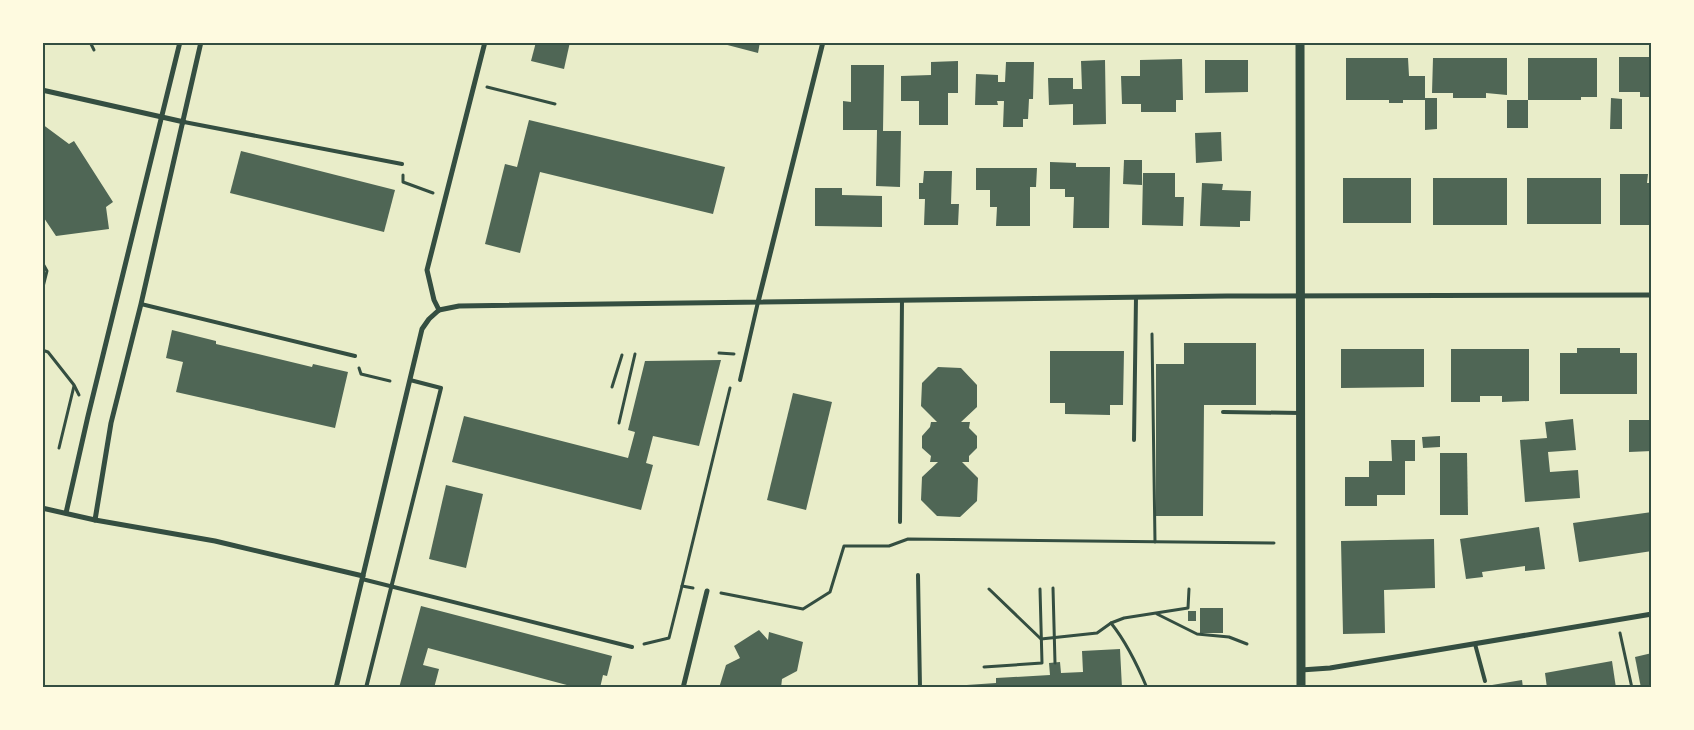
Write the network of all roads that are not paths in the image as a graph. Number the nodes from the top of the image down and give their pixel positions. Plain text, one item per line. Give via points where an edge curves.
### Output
1 (180, 42) edge
2 (201, 42) edge
3 (485, 42) edge
4 (823, 42) edge
5 (1300, 42) edge
6 (42, 90) edge
7 (162, 118) junction
8 (184, 122) junction
9 (402, 164) road end
10 (1652, 295) edge
11 (1301, 296) junction
12 (1136, 297) junction
13 (902, 300) junction
14 (758, 302) junction
15 (141, 304) junction
16 (439, 310) junction
17 (356, 356) road end
18 (410, 380) junction
19 (740, 380) dead end
20 (1223, 412) dead end
21 (1301, 413) junction
22 (1134, 440) dead end
23 (42, 508) edge
24 (66, 513) junction
25 (95, 520) junction
26 (900, 522) dead end
27 (918, 574) dead end
28 (363, 578) junction
29 (392, 587) junction
30 (707, 591) road end
31 (1652, 614) edge
32 (1475, 644) junction
33 (632, 647) road end
34 (1301, 670) junction
35 (1485, 680) dead end
36 (336, 688) edge
37 (366, 688) edge
38 (683, 688) edge
39 (920, 688) edge
40 (1301, 688) edge

1 - 7 street
2 - 8 street
3 - 16 street via 427,270
4 - 14 street
5 - 11 street
6 - 7 street
7 - 8 street
7 - 24 street
8 - 9 lane
8 - 15 street
10 - 11 street
11 - 12 street
11 - 21 street
12 - 13 street
12 - 22 lane
13 - 14 street
13 - 26 lane
14 - 16 street via 469,306
14 - 19 lane
15 - 17 lane
15 - 25 street via 110,423
16 - 18 street via 422,329
18 - 28 street
18 - 29 lane via 441,388
20 - 21 lane
21 - 34 street
23 - 24 street
24 - 25 street
25 - 28 street via 216,541
27 - 39 lane
28 - 29 lane
28 - 36 street
29 - 33 lane
29 - 37 lane
30 - 38 street
31 - 32 street
32 - 34 street
32 - 35 lane
34 - 40 street

